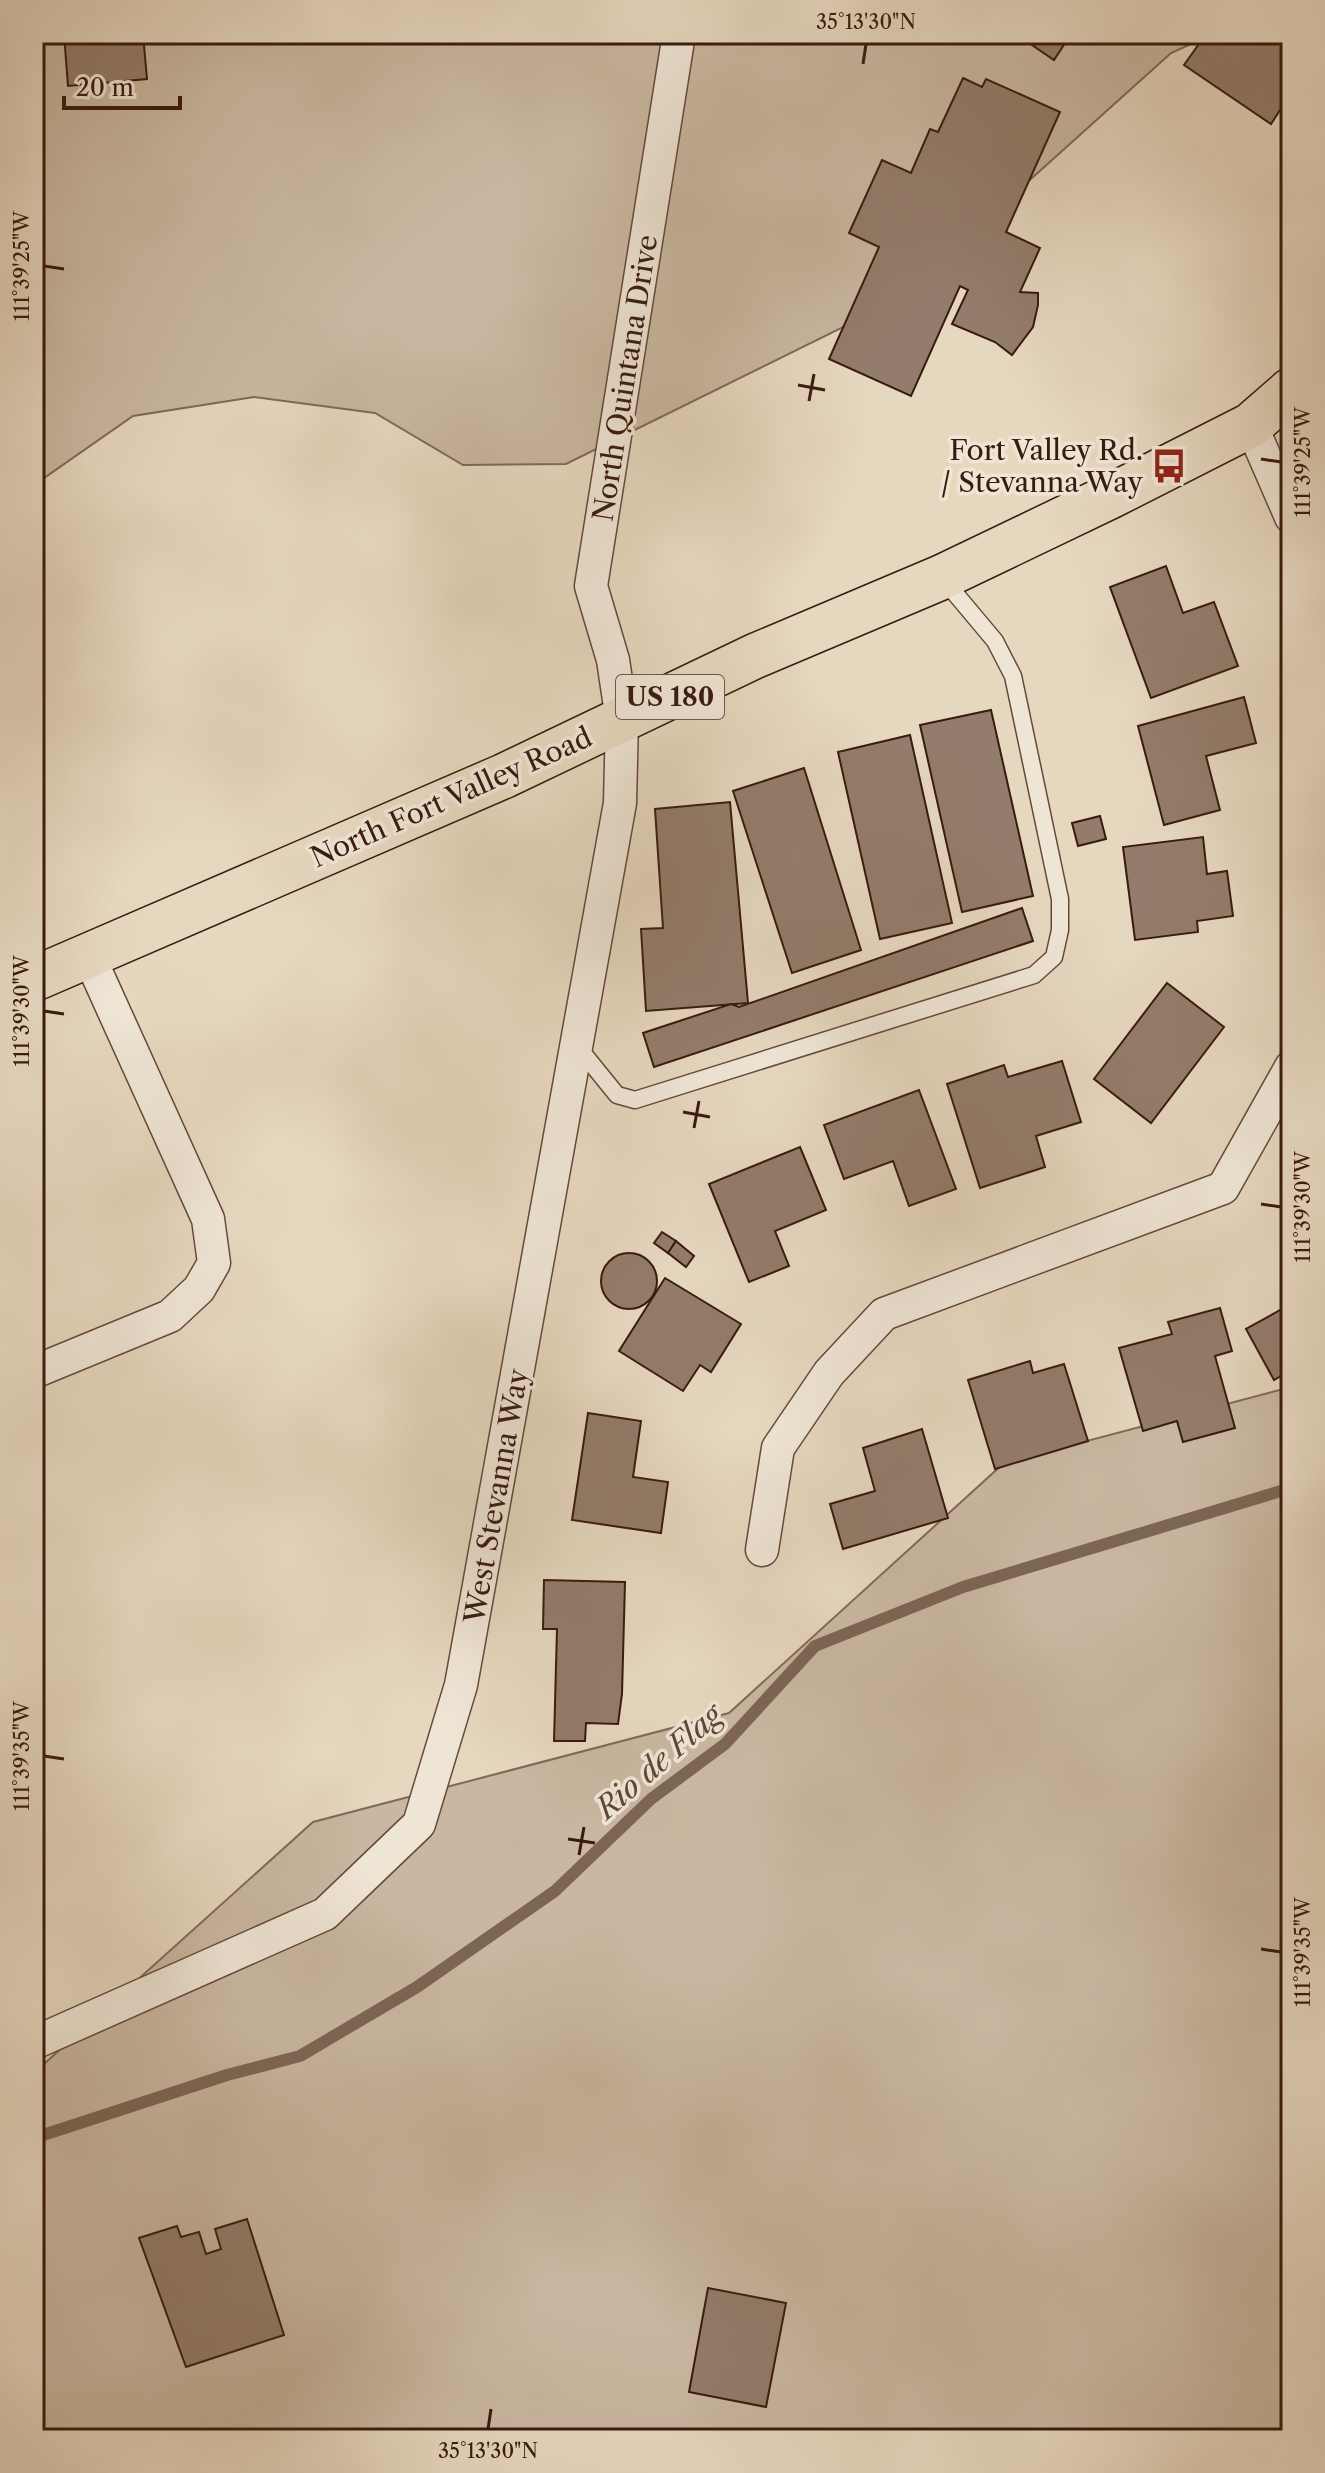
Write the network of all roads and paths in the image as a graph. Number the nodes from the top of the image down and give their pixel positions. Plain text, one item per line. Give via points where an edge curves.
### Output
1 (679, 34) edge
2 (1291, 390) edge
3 (1251, 425) junction
4 (1291, 517) edge
5 (942, 577) junction
6 (622, 720) junction
7 (88, 954) junction
8 (34, 979) edge
9 (578, 1047) junction
10 (1291, 1067) edge
11 (34, 1372) edge
12 (762, 1550) dead end
13 (34, 2043) edge

1 - 6 street, North Quintana Drive via 591,586 613,660
2 - 3 main road, North Fort Valley Road / US 180
3 - 4 street
3 - 5 main road, North Fort Valley Road / US 180
5 - 6 main road, North Fort Valley Road / US 180 via 755,656
5 - 9 lane via 995,641 1013,676 1060,899 1054,957 1034,975 635,1100 617,1095
6 - 7 main road, North Fort Valley Road / US 180
6 - 9 street, West Stevanna Way via 620,803
7 - 8 main road, North Fort Valley Road / US 180
7 - 11 street via 208,1219 214,1263 199,1289 170,1316
9 - 13 street, West Stevanna Way via 461,1685 419,1824 325,1914
10 - 12 street via 1223,1188 884,1314 829,1373 778,1448

